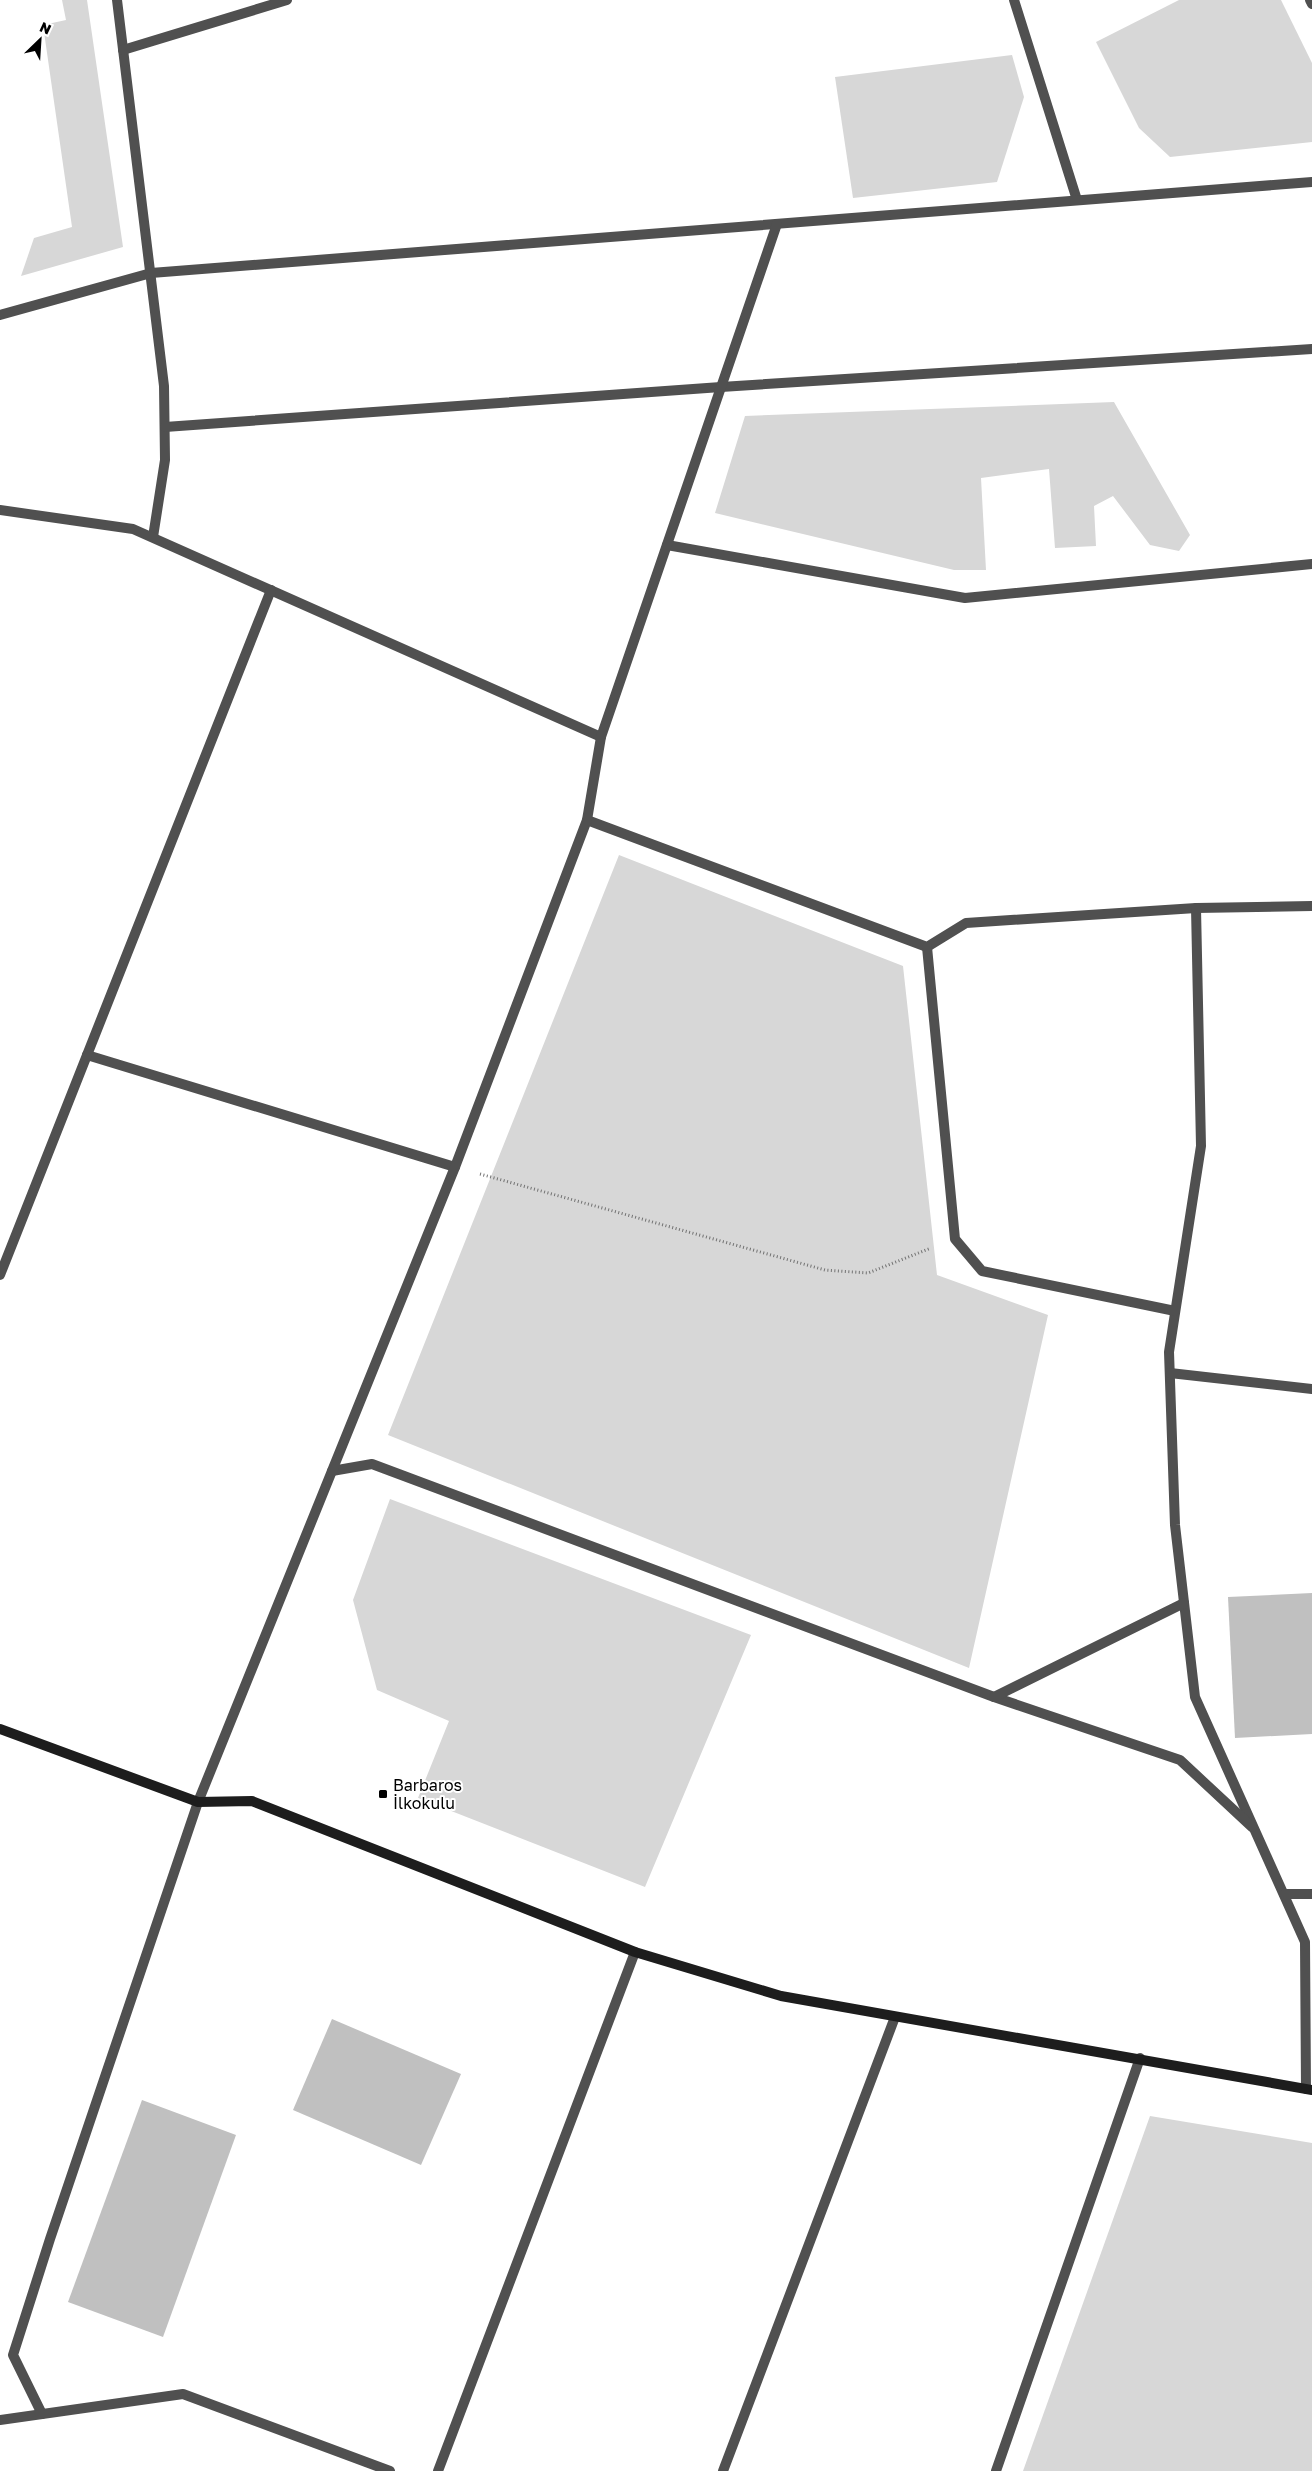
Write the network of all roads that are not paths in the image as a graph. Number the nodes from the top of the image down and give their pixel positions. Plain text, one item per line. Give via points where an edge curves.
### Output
1 (117, 0) edge
2 (287, 0) edge
3 (1014, 0) edge
4 (1310, 0) edge
5 (1312, 4) edge
6 (123, 50) junction
7 (1312, 182) edge
8 (1077, 200) junction
9 (777, 224) junction
10 (151, 272) junction
11 (0, 315) edge
12 (1312, 349) edge
13 (721, 387) junction
14 (165, 427) junction
15 (0, 510) edge
16 (153, 537) junction
17 (667, 545) junction
18 (1312, 564) edge
19 (271, 590) junction
20 (601, 737) junction
21 (587, 820) junction
22 (1312, 906) edge
23 (1196, 908) junction
24 (926, 947) junction
25 (87, 1055) junction
26 (455, 1166) junction
27 (0, 1274) edge
28 (1175, 1311) junction
29 (1170, 1373) junction
30 (1312, 1389) edge
31 (332, 1471) junction
32 (1184, 1602) junction
33 (994, 1697) junction
34 (0, 1729) edge
35 (198, 1802) junction
36 (1255, 1830) junction
37 (1284, 1894) junction
38 (1312, 1894) edge
39 (635, 1952) junction
40 (895, 2017) junction
41 (1140, 2058) junction
42 (1309, 2089) edge
43 (42, 2414) junction
44 (0, 2420) edge
45 (390, 2471) edge
46 (438, 2471) edge
47 (723, 2471) edge
48 (996, 2471) edge

1 - 6 street
2 - 6 street
3 - 8 street
4 - 5 street
6 - 10 street
7 - 8 street
8 - 9 street
9 - 10 street
9 - 13 street
10 - 11 street
10 - 14 street via 164,386
12 - 13 street
13 - 14 street
13 - 17 street
14 - 16 street via 166,460
15 - 16 street via 133,529
16 - 19 street
17 - 18 street via 965,598
17 - 20 street
19 - 20 street
19 - 25 street
20 - 21 street
21 - 24 street
21 - 26 street
22 - 23 street
23 - 24 street via 966,923
23 - 28 street via 1201,1146
24 - 28 street via 954,1239 982,1271
25 - 26 street
25 - 27 street
26 - 31 street
28 - 29 street via 1169,1352
29 - 30 street
29 - 32 street via 1175,1525
31 - 33 street via 372,1464
31 - 35 street
32 - 33 street
32 - 36 street via 1194,1697
33 - 36 street via 1180,1760
34 - 35 street
35 - 39 street via 252,1800
35 - 43 street via 13,2355
36 - 37 street
37 - 38 street
37 - 42 street via 1306,1942
39 - 40 street via 781,1996
39 - 46 street
40 - 41 street
40 - 47 street
41 - 42 street
41 - 48 street
43 - 44 street
43 - 45 street via 183,2394

